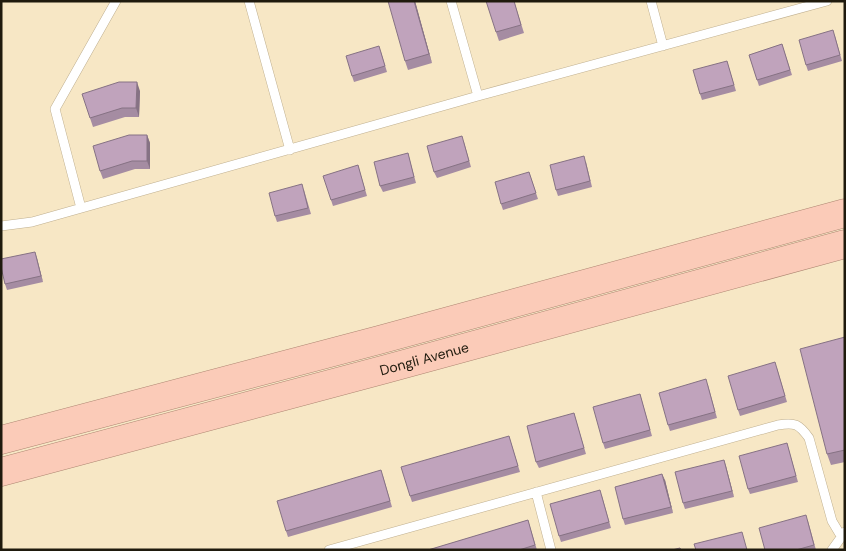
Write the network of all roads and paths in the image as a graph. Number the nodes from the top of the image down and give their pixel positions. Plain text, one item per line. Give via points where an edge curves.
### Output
1 (116, 1) edge
2 (249, 1) edge
3 (451, 1) edge
4 (650, 1) edge
5 (827, 1) edge
6 (663, 46) junction
7 (478, 96) junction
8 (290, 150) junction
9 (80, 208) junction
10 (845, 213) edge
11 (1, 226) edge
12 (845, 244) edge
13 (1, 440) edge
14 (1, 472) edge
15 (536, 492) junction
16 (843, 534) edge
17 (328, 550) edge
18 (551, 550) edge
19 (832, 550) edge

1 - 9 lane via 55,109
2 - 8 lane
3 - 7 lane
4 - 6 lane
5 - 6 lane
6 - 7 lane
7 - 8 lane
8 - 9 lane
9 - 11 lane via 32,222
10 - 13 highway
12 - 14 highway, Dongli Avenue
15 - 16 lane via 791,422 808,438 832,521
15 - 17 lane
15 - 18 lane
16 - 19 lane

